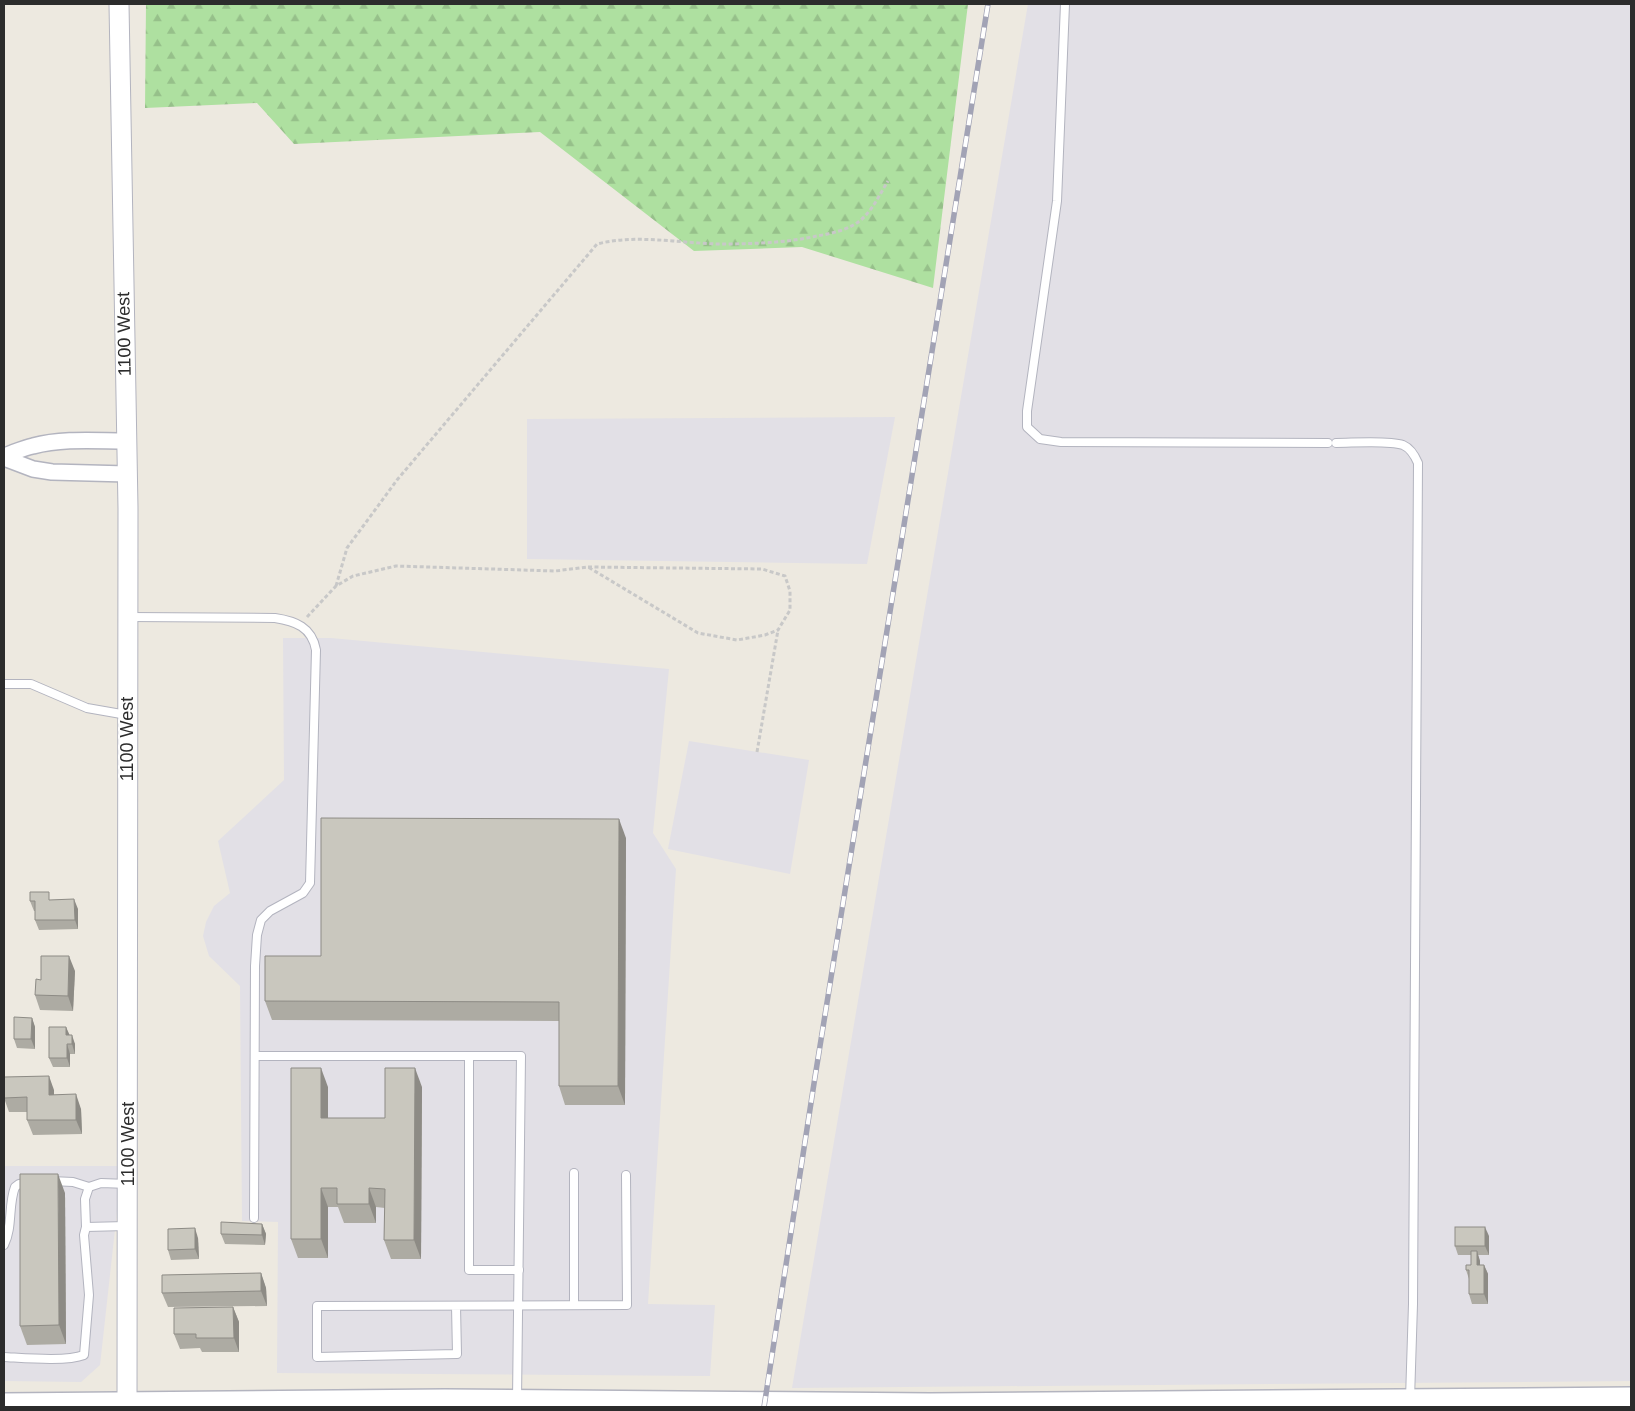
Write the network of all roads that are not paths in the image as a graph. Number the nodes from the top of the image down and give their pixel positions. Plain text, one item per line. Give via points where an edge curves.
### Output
1 (119, 4) edge
2 (1065, 4) edge
3 (126, 441) junction
4 (1328, 443) dead end
5 (1336, 443) dead end
6 (4, 457) edge
7 (127, 474) junction
8 (128, 617) junction
9 (4, 684) edge
10 (127, 715) junction
11 (255, 1056) junction
12 (469, 1056) junction
13 (574, 1173) dead end
14 (626, 1175) dead end
15 (128, 1184) junction
16 (89, 1187) junction
17 (254, 1218) dead end
18 (128, 1225) junction
19 (86, 1227) junction
20 (4, 1245) edge
21 (519, 1270) junction
22 (574, 1305) junction
23 (456, 1306) junction
24 (518, 1306) junction
25 (4, 1357) edge
26 (1631, 1398) edge
27 (517, 1401) junction
28 (1410, 1401) junction
29 (4, 1404) edge
30 (1248, 1404) edge
31 (127, 1405) edge

1 - 3 street, 1100 West
2 - 4 lane via 1056,201 1027,427 1040,439 1062,442
3 - 6 street via 50,443
3 - 7 street, 1100 West
5 - 28 lane via 1402,445 1413,453 1418,463 1414,1294
6 - 7 street via 33,469 52,472
7 - 8 street, 1100 West
8 - 10 street, 1100 West
8 - 11 lane via 275,618 300,624 315,640 310,883 303,893 270,911 261,920 255,966
9 - 10 lane via 31,684 87,708
10 - 15 street, 1100 West
11 - 12 lane
11 - 17 lane
12 - 21 lane via 469,1270
12 - 21 lane via 521,1056
13 - 22 lane
14 - 22 lane via 627,1304
15 - 16 lane via 101,1183
15 - 18 street, 1100 West
16 - 19 lane via 85,1199
16 - 20 lane via 73,1182 39,1181 15,1187
18 - 19 lane
18 - 31 street, 1100 West
19 - 25 lane via 89,1295 84,1355
21 - 24 lane
22 - 24 lane
23 - 23 lane via 457,1354 317,1357 317,1306
23 - 24 lane
24 - 27 lane
26 - 28 main road
27 - 30 main road
27 - 31 main road
28 - 30 main road
29 - 31 main road

